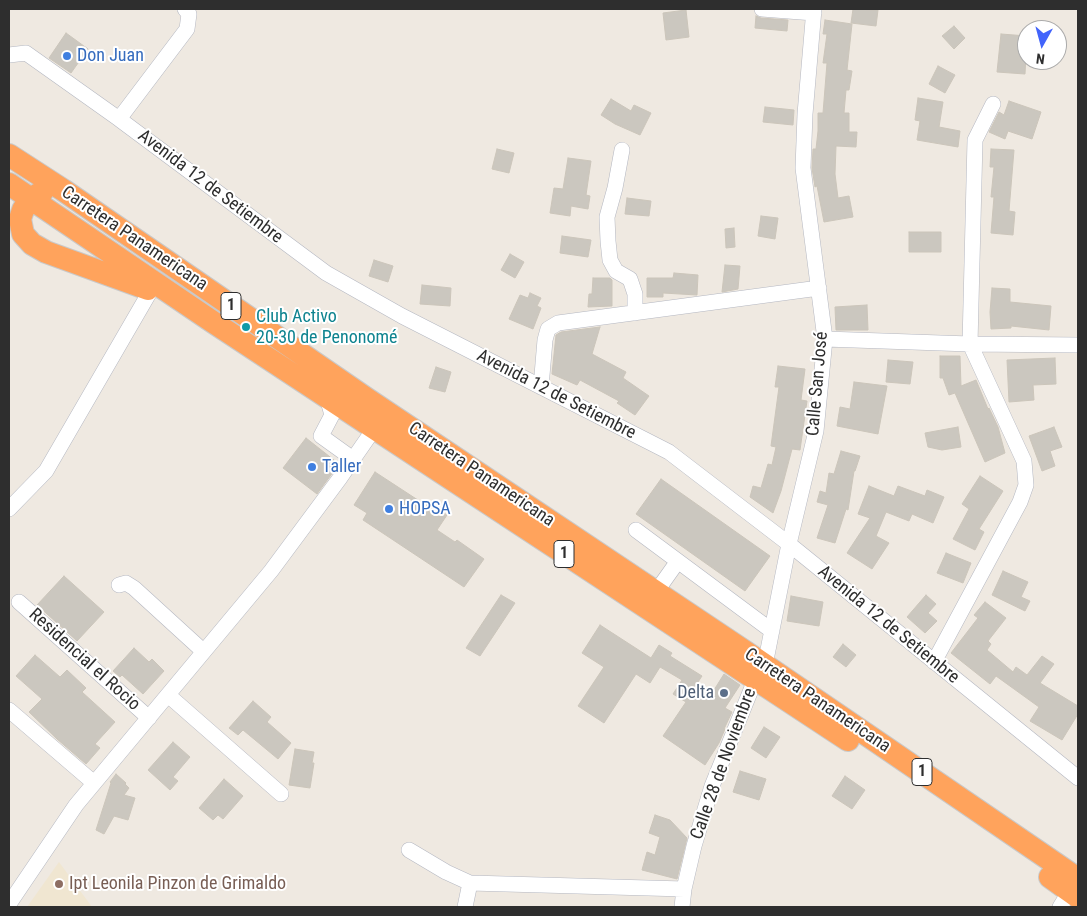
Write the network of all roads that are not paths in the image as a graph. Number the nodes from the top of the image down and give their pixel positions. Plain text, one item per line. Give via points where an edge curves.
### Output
1 (185, 9) edge
2 (762, 9) edge
3 (814, 11) edge
4 (9, 54) edge
5 (993, 104) dead end
6 (119, 119) junction
7 (622, 150) dead end
8 (9, 155) edge
9 (9, 184) edge
10 (63, 190) junction
11 (30, 199) junction
12 (819, 288) junction
13 (151, 290) junction
14 (187, 304) junction
15 (635, 313) junction
16 (825, 339) junction
17 (970, 344) junction
18 (1078, 345) edge
19 (541, 387) junction
20 (326, 397) junction
21 (367, 399) junction
22 (374, 429) junction
23 (353, 459) junction
24 (9, 509) edge
25 (636, 530) dead end
26 (789, 544) junction
27 (678, 561) junction
28 (119, 585) dead end
29 (656, 592) junction
30 (19, 602) dead end
31 (772, 631) junction
32 (203, 651) junction
33 (934, 662) junction
34 (756, 666) junction
35 (168, 695) junction
36 (9, 710) edge
37 (149, 718) junction
38 (1078, 778) edge
39 (94, 783) junction
40 (281, 794) dead end
41 (409, 850) dead end
42 (470, 883) junction
43 (684, 889) junction
44 (1071, 893) edge
45 (9, 904) edge
46 (465, 907) edge
47 (682, 907) edge

1 - 6 street via 189,14 187,29
2 - 3 street
3 - 12 street, Calle San José via 803,168
4 - 6 street, Avenida 12 de Setiembre via 26,53
5 - 17 street via 975,140
6 - 19 street, Avenida 12 de Setiembre via 326,273
7 - 15 street via 607,217 608,241 610,260 616,271 630,279 633,287
8 - 10 highway, Carretera Panamericana / 1
9 - 11 highway, Carretera Panamericana / 1
10 - 11 highway via 42,192
10 - 21 highway, Carretera Panamericana / 1
11 - 13 highway via 20,224 26,239 32,244
11 - 14 highway, Carretera Panamericana / 1
12 - 15 street
12 - 16 street, Calle San José
13 - 14 highway
13 - 24 street via 46,471
14 - 20 highway, Carretera Panamericana / 1
15 - 19 street via 558,324 548,329
16 - 17 street
16 - 26 street, Calle San José via 816,431
17 - 18 street
17 - 33 street via 1024,461 1026,485 1020,502
19 - 26 street, Avenida 12 de Setiembre via 669,452
20 - 22 highway, Carretera Panamericana / 1
20 - 23 street via 332,415 321,436
21 - 22 highway via 376,416
21 - 29 highway, Carretera Panamericana / 1
22 - 23 street
22 - 34 highway, Carretera Panamericana / 1
23 - 32 street via 271,571
25 - 27 street
26 - 31 street, Calle San José
26 - 33 street, Avenida 12 de Setiembre
27 - 29 street
27 - 31 street
28 - 32 street via 126,583 134,588
29 - 34 highway, Carretera Panamericana / 1
30 - 37 street, Residencial el Rocio
31 - 34 street, Calle San José
32 - 35 street
33 - 38 street, Avenida 12 de Setiembre
34 - 43 street, Calle 28 de Noviembre via 712,786
34 - 44 highway, Carretera Panamericana / 1
35 - 37 street
35 - 40 street
36 - 39 street
37 - 39 street
39 - 45 street
41 - 42 street
42 - 43 street
42 - 46 street
43 - 47 street, Calle 28 de Noviembre

